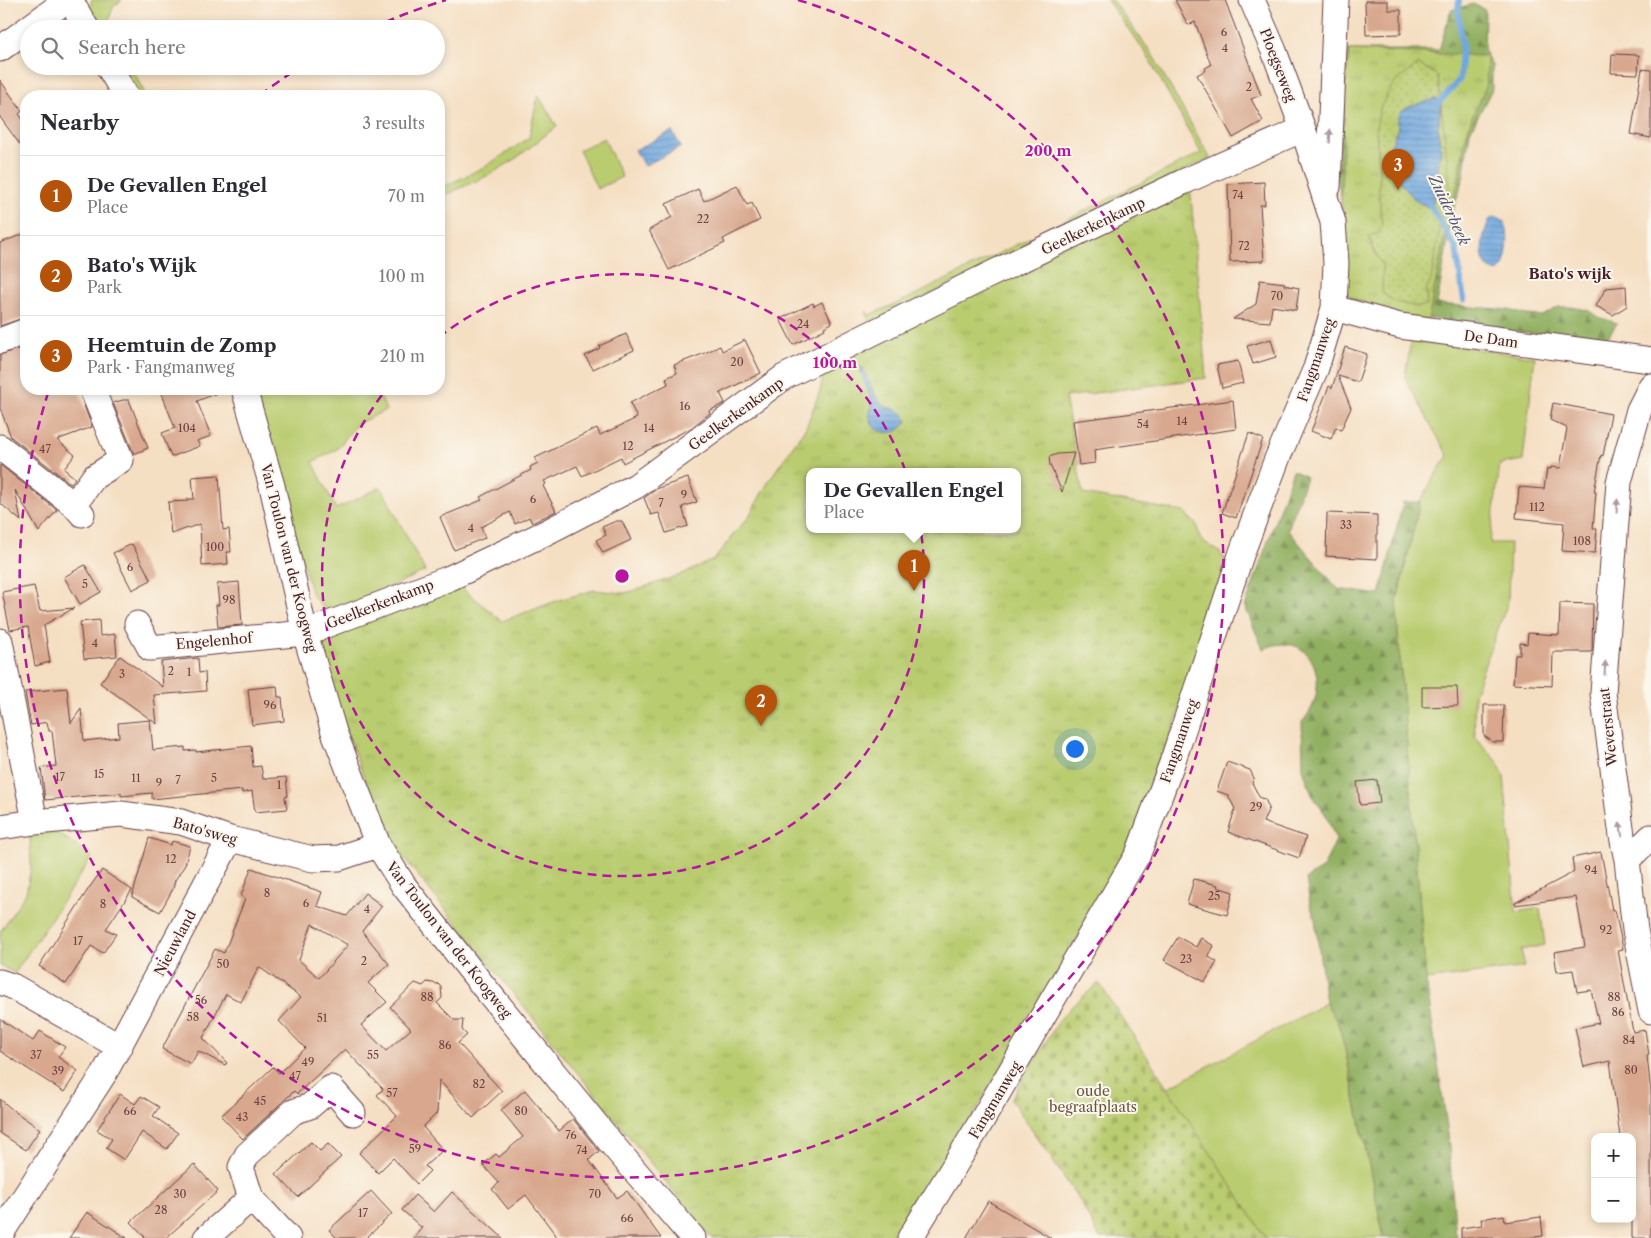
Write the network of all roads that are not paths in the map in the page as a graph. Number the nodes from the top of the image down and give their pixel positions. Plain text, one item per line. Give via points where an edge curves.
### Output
1 (68, 0) edge
2 (1252, 0) edge
3 (1336, 0) edge
4 (40, 20) edge
5 (80, 20) edge
6 (20, 35) edge
7 (0, 49) edge
8 (113, 75) edge
9 (122, 90) edge
10 (1303, 130) junction
11 (1328, 202) junction
12 (1334, 308) junction
13 (20, 333) edge
14 (0, 341) edge
15 (1651, 360) edge
16 (1651, 386) edge
17 (94, 395) edge
18 (246, 395) edge
19 (0, 447) edge
20 (137, 624) dead end
21 (305, 633) junction
22 (0, 641) edge
23 (34, 822) junction
24 (0, 826) edge
25 (1651, 837) edge
26 (230, 838) junction
27 (378, 846) junction
28 (1627, 860) junction
29 (0, 982) edge
30 (1651, 1010) edge
31 (120, 1047) junction
32 (353, 1113) dead end
33 (251, 1198) junction
34 (0, 1235) edge
35 (206, 1238) edge
36 (288, 1238) edge
37 (694, 1238) edge
38 (910, 1238) edge

1 - 4 street
1 - 5 street
2 - 10 street, Ploegseweg
11 -> 3 street, Fangmanweg
6 - 7 street
8 - 9 street
10 - 11 street, Fangmanweg
10 - 21 street, Geelkerkenkamp via 1174,186 784,378 624,493 450,578
11 - 12 street, Fangmanweg via 1334,222
12 - 15 street, De Dam via 1400,326
12 - 38 street, Fangmanweg via 1316,368 1242,552 1172,763 1138,854
13 - 14 street
28 -> 16 street, Weverstraat via 1603,692 1619,482 1640,410
17 - 19 street via 121,460 94,477 78,510
18 - 21 street, Van Toulon van der Koogweg via 272,486
20 - 21 street, Engelenhof via 150,648
21 - 27 street, Van Toulon van der Koogweg via 334,732
22 - 23 street
23 - 24 street, Bato'sweg
23 - 26 street, Bato'sweg via 121,814 181,822
25 - 28 street
26 - 27 street, Bato'sweg via 313,859 339,858
26 - 31 street, Nieuwland
27 - 37 street, Van Toulon van der Koogweg via 404,886 480,982 616,1149
28 - 30 street, Weverstraat via 1635,930
29 - 31 street
31 - 34 street, Nieuwland
32 - 33 street via 331,1088 310,1106 293,1112 247,1155 241,1167
33 - 35 street
33 - 36 street

